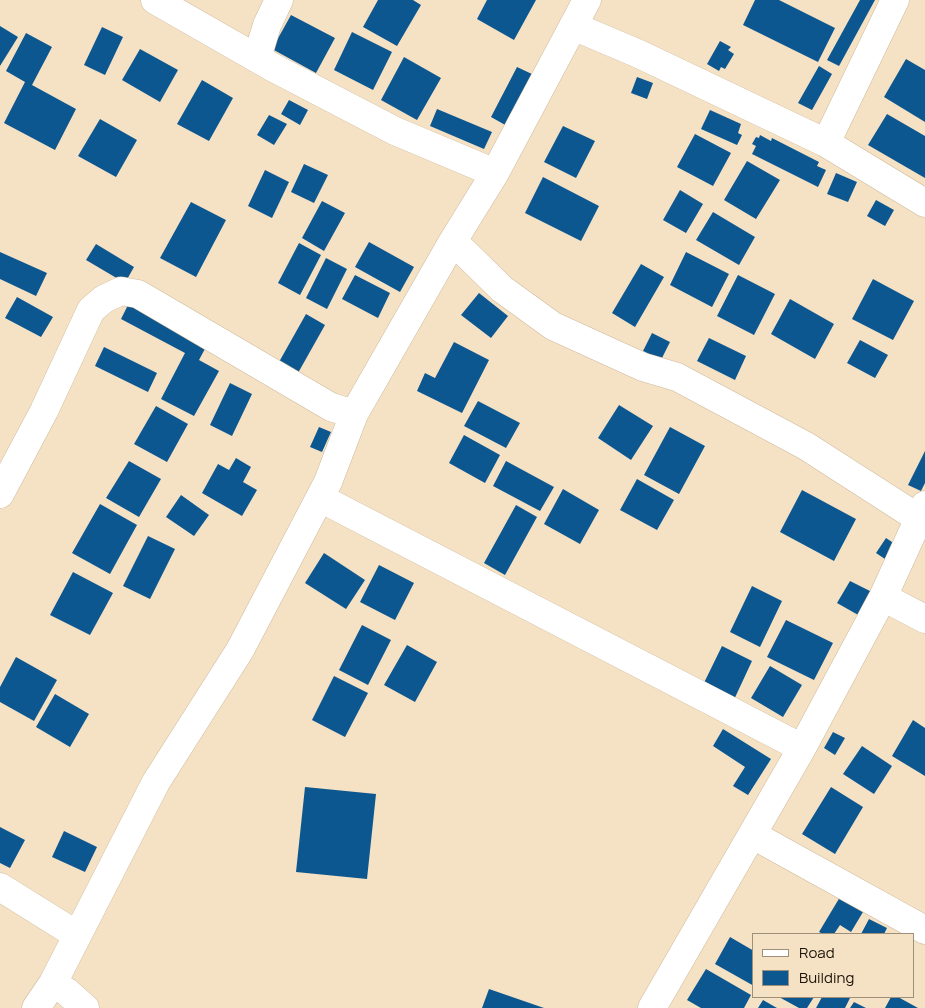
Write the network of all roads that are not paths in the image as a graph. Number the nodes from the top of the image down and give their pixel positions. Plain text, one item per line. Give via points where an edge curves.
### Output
1 (155, 0) edge
2 (279, 0) edge
3 (587, 0) edge
4 (895, 0) edge
5 (574, 26) junction
6 (257, 58) junction
7 (826, 143) junction
8 (495, 173) junction
9 (925, 203) edge
10 (453, 241) junction
11 (354, 414) junction
12 (0, 494) edge
13 (320, 498) junction
14 (922, 511) edge
15 (883, 596) junction
16 (925, 619) edge
17 (802, 748) junction
18 (753, 834) junction
19 (0, 887) edge
20 (925, 930) edge
21 (77, 935) junction
22 (53, 983) junction
23 (36, 1008) edge
24 (85, 1008) edge
25 (652, 1008) edge

1 - 6 street
2 - 6 street
3 - 5 street
4 - 7 street
5 - 7 street
5 - 8 street
6 - 8 street via 395,131
7 - 9 street
8 - 10 street
10 - 11 street
10 - 14 street via 502,288 553,326 644,367 677,377
11 - 12 street via 331,407 138,294 121,291 91,310 44,411
11 - 13 street
13 - 17 street
13 - 21 street via 240,650 156,782
14 - 15 street
15 - 16 street
15 - 17 street
17 - 18 street
18 - 20 street
18 - 25 street
19 - 21 street
21 - 22 street
22 - 23 street
22 - 24 street

